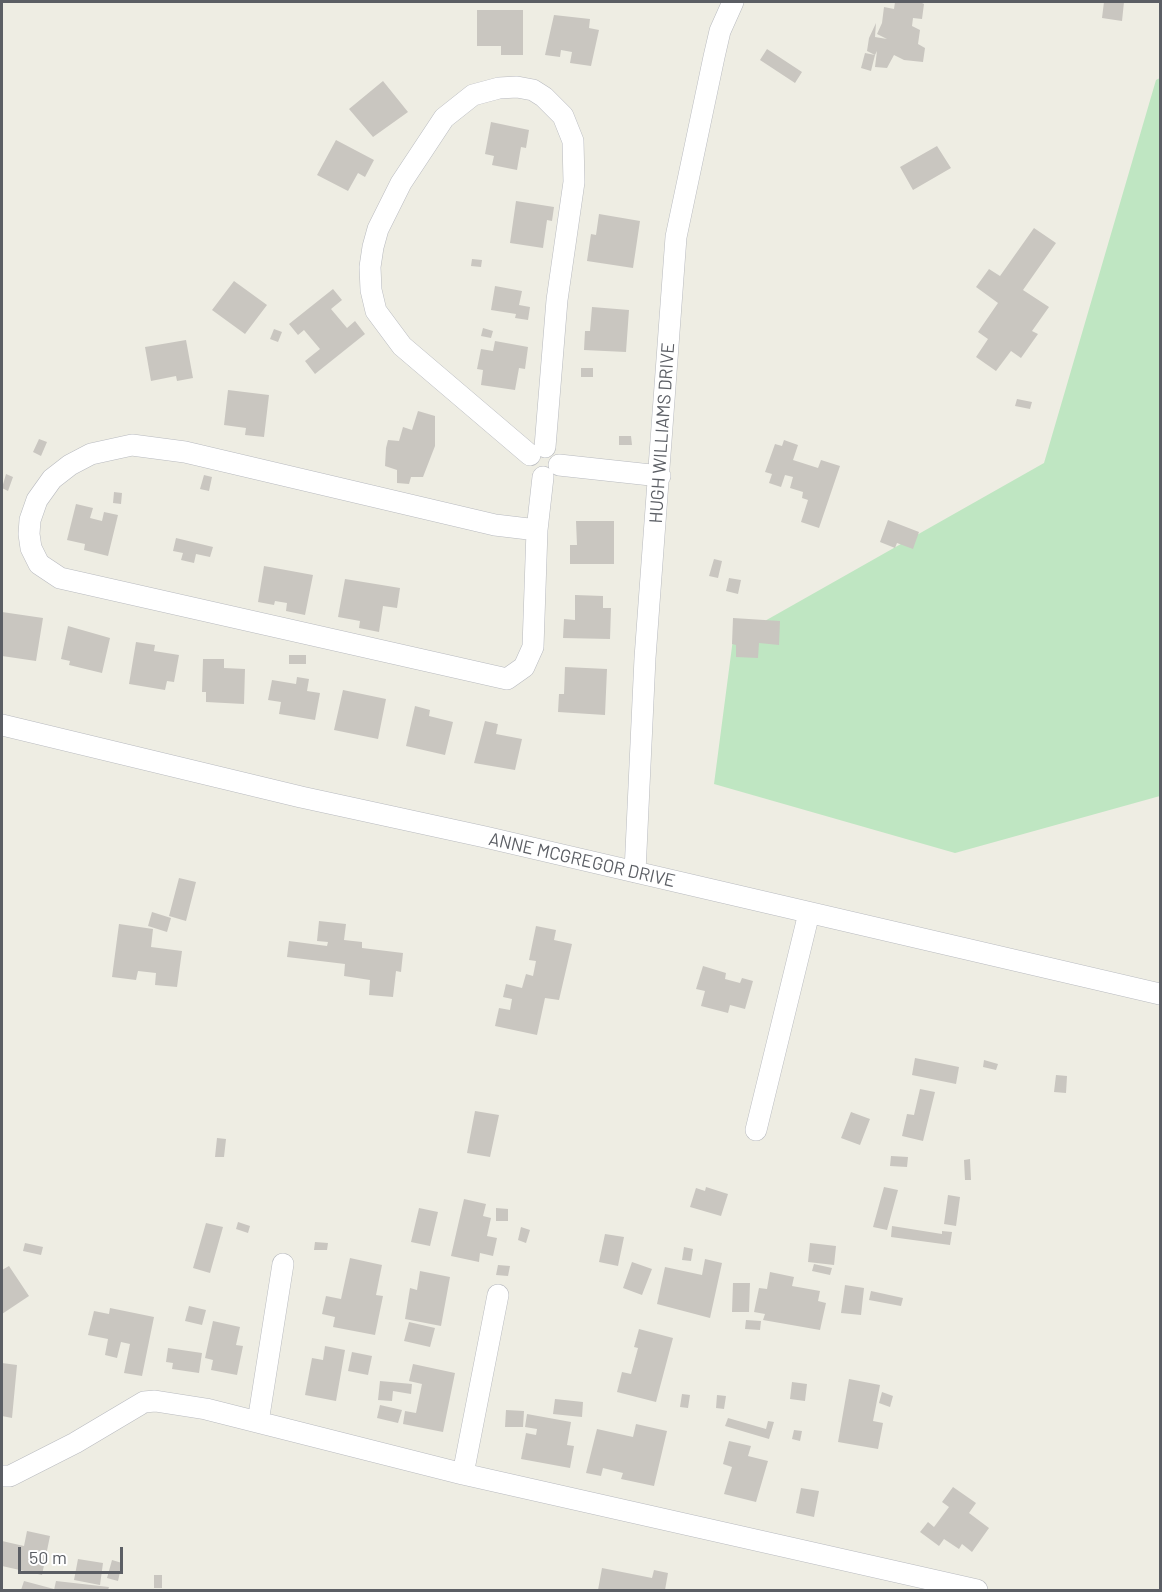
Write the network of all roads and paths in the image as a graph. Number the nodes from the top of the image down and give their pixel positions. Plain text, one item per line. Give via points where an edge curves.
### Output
1 (733, 2) edge
2 (538, 451) junction
3 (551, 471) junction
4 (660, 476) junction
5 (537, 530) junction
6 (2, 728) edge
7 (635, 872) junction
8 (809, 913) junction
9 (1161, 994) edge
10 (756, 1130) dead end
11 (283, 1264) dead end
12 (498, 1295) dead end
13 (258, 1422) junction
14 (463, 1474) junction
15 (2, 1476) edge
16 (977, 1590) edge

1 - 4 street, HUGH WILLIAMS DRIVE via 720,31 676,237
2 - 2 street via 402,346 376,311 371,290 370,267 378,229 401,183 444,118 473,95 499,88 533,90 554,105 570,128 575,154
2 - 3 street via 554,451
3 - 4 street
3 - 5 street
4 - 7 street, HUGH WILLIAMS DRIVE via 645,658
5 - 5 street via 533,647 524,667 507,678 60,578 39,564 29,534 37,500 52,479 91,454 132,445 185,452 495,525
6 - 7 street, ANNE MCGREGOR DRIVE
7 - 8 street, ANNE MCGREGOR DRIVE
8 - 9 street, ANNE MCGREGOR DRIVE
8 - 10 street
11 - 13 street
12 - 14 street
13 - 14 street
13 - 15 street via 206,1409 144,1402 75,1443 10,1476
14 - 16 street

